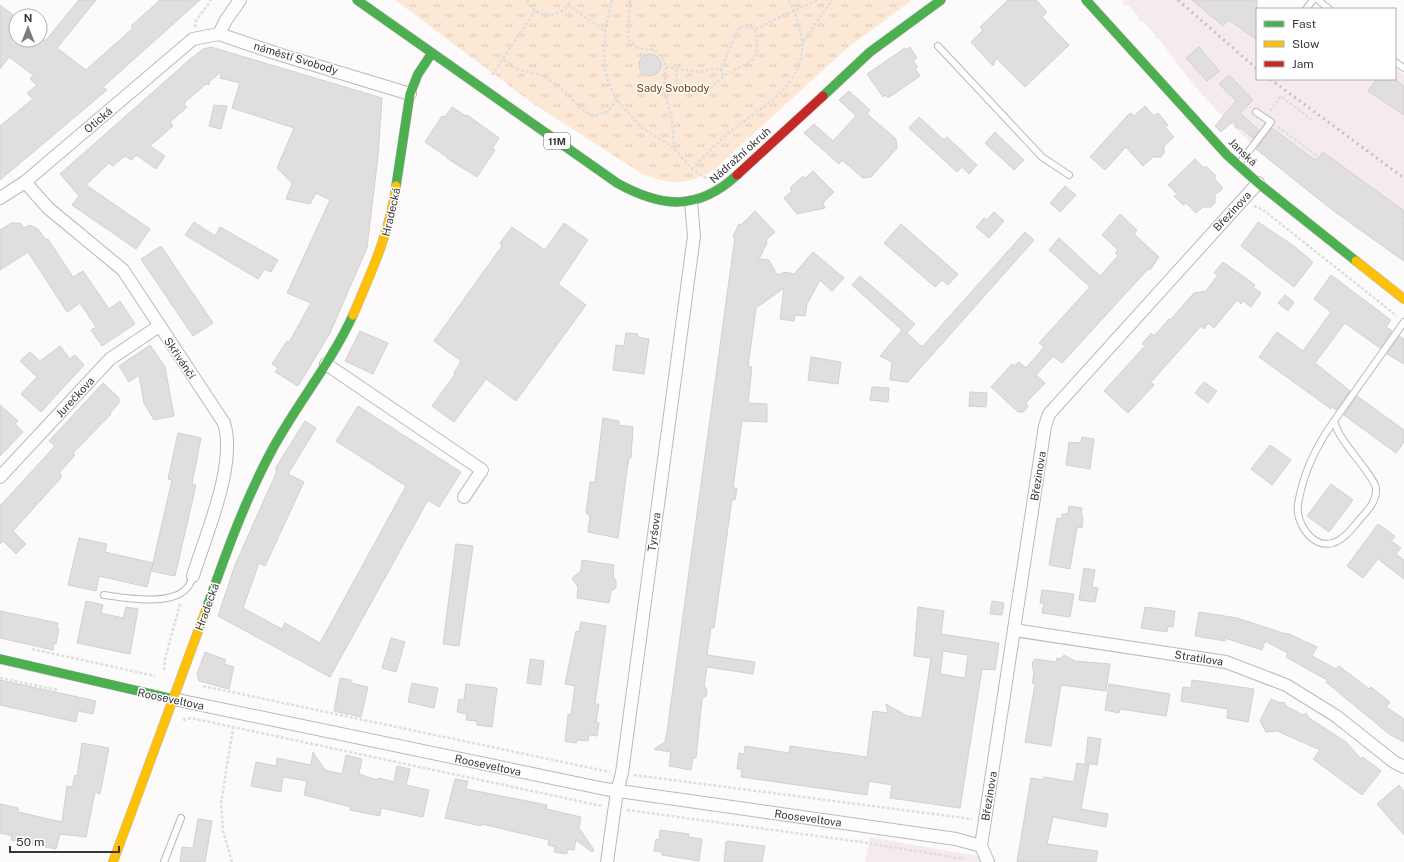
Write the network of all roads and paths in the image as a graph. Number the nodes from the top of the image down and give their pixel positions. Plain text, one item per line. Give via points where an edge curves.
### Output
1 (211, 0) edge
2 (240, 0) edge
3 (357, 0) edge
4 (527, 0) edge
5 (570, 0) edge
6 (612, 0) edge
7 (630, 0) edge
8 (788, 0) edge
9 (817, 0) edge
10 (832, 0) edge
11 (941, 0) edge
12 (1086, 0) edge
13 (1313, 0) edge
14 (1318, 0) edge
15 (568, 5) junction
16 (1307, 8) edge
17 (1328, 8) edge
18 (535, 10) junction
19 (795, 10) junction
20 (755, 29) junction
21 (605, 31) junction
22 (219, 34) junction
23 (193, 39) junction
24 (803, 42) junction
25 (938, 46) dead end
26 (432, 53) junction
27 (504, 60) junction
28 (666, 67) junction
29 (722, 68) junction
30 (676, 69) junction
31 (723, 76) junction
32 (491, 77) dead end
33 (410, 94) junction
34 (617, 100) junction
35 (1256, 112) dead end
36 (1264, 118) junction
37 (1313, 121) dead end
38 (1271, 122) junction
39 (674, 148) junction
40 (1238, 165) junction
41 (692, 169) junction
42 (1069, 175) dead end
43 (700, 180) dead end
44 (25, 182) junction
45 (1258, 183) junction
46 (0, 198) edge
47 (691, 202) junction
48 (1252, 206) dead end
49 (1404, 220) edge
50 (1404, 299) edge
51 (1398, 317) dead end
52 (1404, 322) edge
53 (159, 326) junction
54 (326, 364) junction
55 (1334, 421) junction
56 (0, 478) edge
57 (464, 497) dead end
58 (193, 576) joint
59 (179, 594) junction
60 (104, 595) dead end
61 (1014, 630) junction
62 (30, 648) dead end
63 (0, 659) edge
64 (164, 670) dead end
65 (155, 676) dead end
66 (203, 686) dead end
67 (173, 700) junction
68 (195, 719) dead end
69 (234, 728) junction
70 (1404, 767) edge
71 (610, 772) dead end
72 (631, 774) dead end
73 (617, 791) junction
74 (614, 808) junction
75 (181, 818) dead end
76 (985, 821) junction
77 (981, 846) junction
78 (964, 859) dead end
79 (113, 862) edge
80 (164, 862) edge
81 (232, 862) edge
82 (607, 862) edge
83 (988, 862) edge

1 - 23 path via 196,21
2 - 22 street
3 - 26 main road, 11M
4 - 18 path
5 - 15 path
6 - 21 path
7 - 28 path via 628,39 638,48 654,50 662,57
8 - 19 path
9 - 19 path
10 - 24 path
11 - 47 main road, Nádražní okruh / 11M via 870,52 725,186 714,194
12 - 40 main road, Janská
13 - 16 lane
14 - 17 lane
15 - 18 path via 563,10 549,15
15 - 21 path
18 - 27 path
19 - 20 path
19 - 24 path
20 - 29 path via 740,26
20 - 31 path via 759,47 752,60
21 - 34 path via 604,68
22 - 23 street, Otická
22 - 33 street, náměstí Svobody
23 - 44 street, Otická
24 - 41 path via 799,66 789,83 778,95 730,132
25 - 42 lane via 1042,157
26 - 33 main road, Hradecká via 418,74
26 - 47 main road, Nádražní okruh / 11M via 635,194 666,202
27 - 32 path
27 - 34 path via 516,69 544,76 564,90 582,110 594,116 607,112
28 - 30 path
28 - 39 path via 664,90 672,118
29 - 30 path via 698,72
29 - 31 path
30 - 31 path via 677,81 685,88 700,94
33 - 54 main road, Hradecká via 397,190 388,229 353,315
34 - 39 path via 641,127
35 - 36 lane
36 - 37 path via 1281,96
36 - 38 lane
38 - 40 lane
38 - 49 path
39 - 41 path
40 - 45 main road, Janská
41 - 43 path via 706,178
44 - 46 street, Otická
44 - 53 street, Skřivánčí via 48,208 123,270
45 - 50 main road, Janská
45 - 61 street, Březinova via 1049,414 1045,426
47 - 73 street, Tyršova via 694,236 622,773
48 - 51 path via 1262,209
52 - 55 lane
53 - 56 street, Jurečkova via 110,359
53 - 58 street, Skřivánčí via 224,423 228,436 228,458 222,484
54 - 57 street via 482,470
54 - 67 main road, Hradecká via 273,449 251,490
55 - 55 lane via 1312,458 1298,505 1298,515 1306,533 1326,543 1342,538 1369,509 1375,494 1374,482 1341,437
58 - 59 lane via 186,589
59 - 60 lane via 152,600
59 - 64 path via 180,609
61 - 70 street, Stratilova via 1226,662 1286,685 1336,716
61 - 76 street, Březinova
62 - 65 path
63 - 67 main road, Rooseveltova
66 - 71 path
67 - 73 street, Rooseveltova
67 - 79 main road, Hradecká
68 - 69 path
69 - 74 path
69 - 81 path via 221,804 224,836
72 - 76 path
73 - 74 street, Tyršova
73 - 77 street, Rooseveltova via 956,839
74 - 78 path
74 - 82 street, Tyršova
75 - 80 lane
76 - 77 street, Březinova
77 - 83 street

